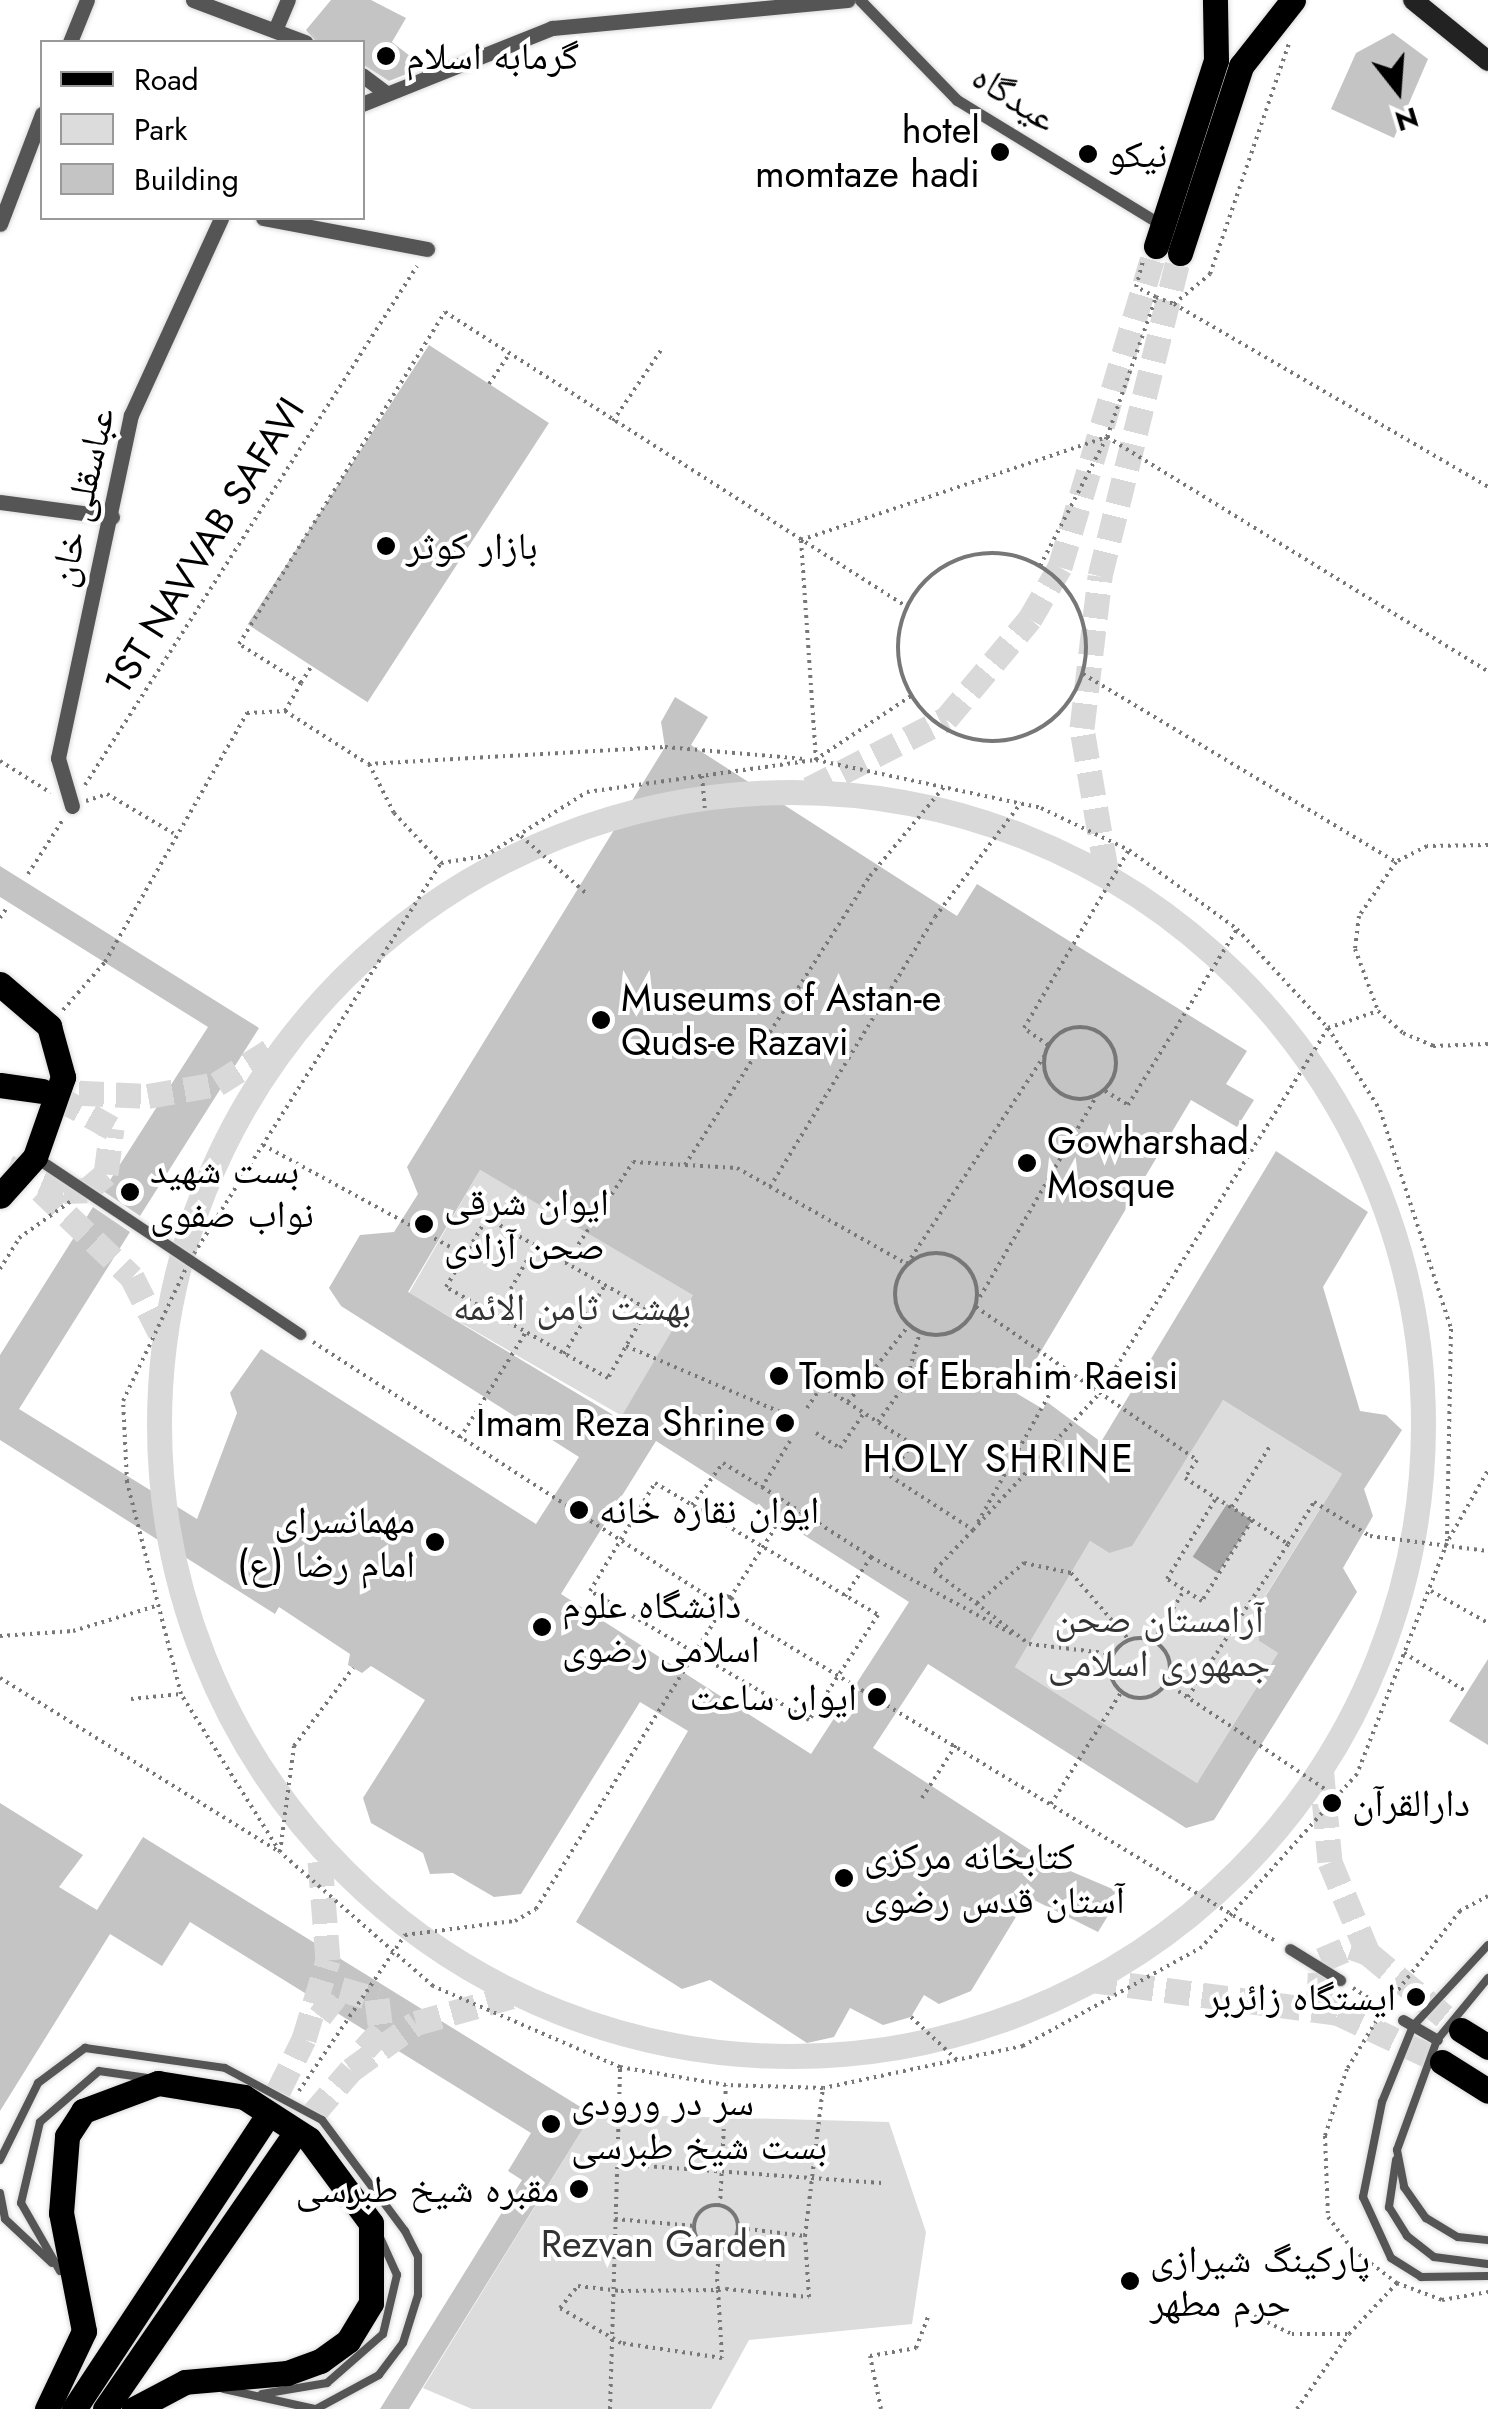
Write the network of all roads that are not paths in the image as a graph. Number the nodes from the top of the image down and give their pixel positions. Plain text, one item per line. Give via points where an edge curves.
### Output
1 (87, 0) edge
2 (193, 0) edge
3 (288, 0) edge
4 (689, 0) edge
5 (848, 0) edge
6 (860, 0) edge
7 (1215, 0) edge
8 (1293, 0) edge
9 (1413, 0) edge
10 (690, 18) junction
11 (276, 30) junction
12 (71, 40) edge
13 (300, 40) edge
14 (1488, 61) edge
15 (365, 77) edge
16 (386, 93) junction
17 (365, 103) edge
18 (40, 119) edge
19 (220, 220) edge
20 (274, 220) edge
21 (0, 224) edge
22 (1164, 240) junction
23 (427, 249) road end
24 (0, 502) edge
25 (112, 517) junction
26 (72, 806) road end
27 (0, 984) edge
28 (0, 1085) edge
29 (42, 1091) tunnel mouth
30 (35, 1156) junction
31 (0, 1196) edge
32 (300, 1334) road end
33 (1488, 1945) edge
34 (1290, 1949) road end
35 (1488, 1978) edge
36 (1340, 1980) road end
37 (1408, 2023) junction
38 (1447, 2044) junction
39 (1488, 2048) edge
40 (158, 2083) junction
41 (1488, 2091) edge
42 (262, 2124) tunnel mouth
43 (289, 2142) tunnel mouth
44 (1397, 2150) junction
45 (0, 2160) edge
46 (0, 2193) edge
47 (2, 2223) edge
48 (371, 2223) junction
49 (1488, 2240) edge
50 (1488, 2264) edge
51 (60, 2271) junction
52 (1488, 2276) edge
53 (84, 2331) junction
54 (262, 2394) junction
55 (144, 2401) edge
56 (47, 2409) edge
57 (74, 2409) edge
58 (106, 2409) edge
59 (315, 2409) edge

1 - 12 street
2 - 11 street
3 - 11 street
4 - 10 street
5 - 10 street
6 - 22 street, عیدگاه via 957,100
7 - 22 main road via 1216,60
8 - 22 main road via 1241,66
9 - 14 main road
10 - 16 street via 552,28
11 - 13 street
15 - 16 street
16 - 17 street
18 - 21 street
19 - 25 street, عباسقلی خان via 132,415
20 - 23 street
24 - 25 street
25 - 26 street, عباسقلی خان via 58,758
27 - 30 main road via 49,1026 62,1077
28 - 29 main road
30 - 31 main road
30 - 32 street
33 - 37 lane
34 - 36 street
35 - 38 lane
37 - 38 street
37 - 52 lane via 1368,2162 1371,2230 1421,2277
38 - 39 main road
38 - 41 main road
38 - 44 lane
40 - 48 main road via 244,2097 282,2116
40 - 51 lane via 99,2070 40,2122 22,2203
40 - 53 main road via 83,2111 66,2136 61,2213
42 - 57 main road
43 - 58 main road
44 - 49 lane via 1404,2187 1426,2218 1458,2237
44 - 50 lane via 1389,2207 1407,2236 1434,2256
45 - 59 lane via 38,2083 85,2048 226,2068 293,2100 359,2163 418,2256 403,2343 379,2375
46 - 47 lane
47 - 51 lane
48 - 54 lane via 397,2275 383,2334 327,2383
48 - 55 main road via 370,2303 348,2342 287,2373 213,2376
51 - 53 lane
53 - 56 main road
54 - 55 lane
54 - 59 lane

